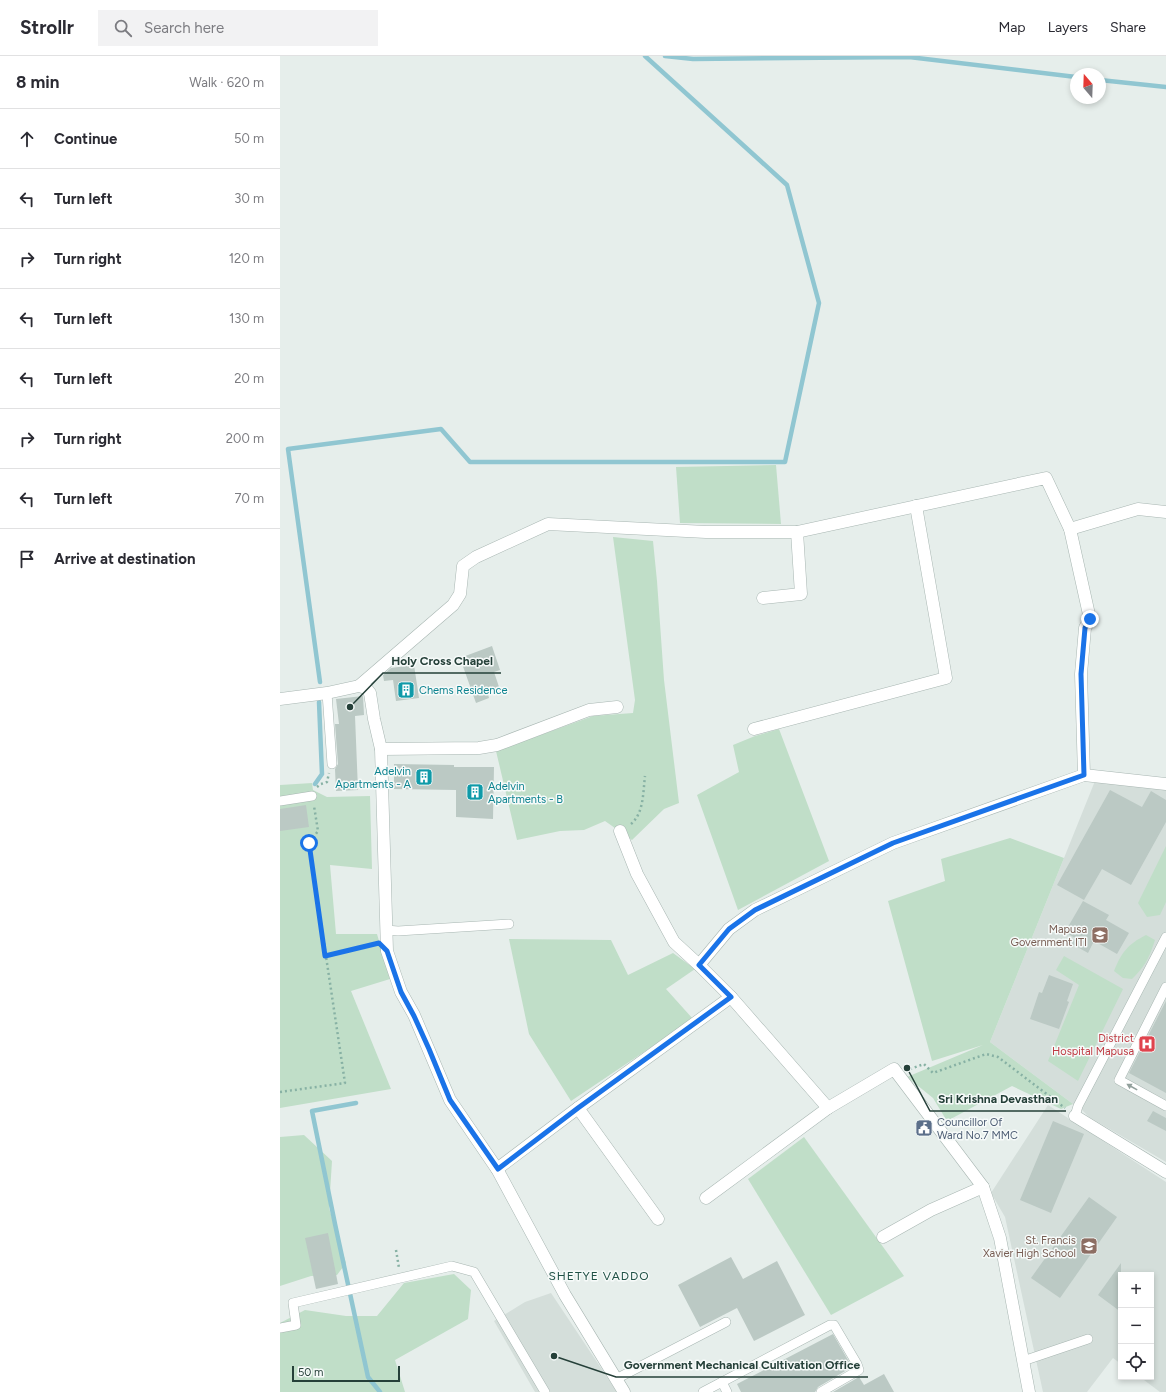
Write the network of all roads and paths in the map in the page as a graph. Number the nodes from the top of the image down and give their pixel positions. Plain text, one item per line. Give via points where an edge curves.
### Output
1 (916, 506) junction
2 (1166, 512) edge
3 (1070, 529) junction
4 (797, 532) junction
5 (763, 598) dead end
6 (359, 686) junction
7 (327, 693) junction
8 (280, 699) edge
9 (617, 707) dead end
10 (754, 729) dead end
11 (381, 749) junction
12 (332, 764) joint
13 (1084, 775) junction
14 (645, 776) dead end
15 (1166, 784) edge
16 (312, 796) junction
17 (280, 801) edge
18 (620, 831) joint
19 (510, 924) dead end
20 (386, 930) junction
21 (1166, 937) edge
22 (387, 951) junction
23 (325, 956) junction
24 (699, 965) junction
25 (1166, 987) edge
26 (731, 997) junction
27 (898, 1074) junction
28 (280, 1092) edge
29 (1166, 1106) edge
30 (578, 1108) junction
31 (828, 1108) junction
32 (1075, 1116) junction
33 (498, 1169) junction
34 (1166, 1172) edge
35 (983, 1187) junction
36 (706, 1198) dead end
37 (658, 1219) dead end
38 (883, 1237) dead end
39 (396, 1250) dead end
40 (401, 1278) junction
41 (726, 1322) dead end
42 (280, 1328) edge
43 (1088, 1339) dead end
44 (1023, 1361) junction
45 (616, 1379) junction
46 (722, 1382) junction
47 (545, 1392) edge
48 (624, 1392) edge
49 (703, 1392) edge
50 (727, 1392) edge
51 (821, 1392) edge
52 (1029, 1392) edge

1 - 3 street via 1046,478
1 - 4 street
1 - 10 street via 946,678
2 - 3 street via 1138,509
3 - 13 street via 1090,619 1085,628 1081,674
4 - 5 street via 801,594
4 - 6 street via 706,532 548,524 476,557 463,566 460,594 453,605
6 - 7 street
6 - 11 street via 366,688 370,693
7 - 8 street
7 - 12 lane
9 - 11 street via 589,710 497,745 479,748
11 - 20 street
12 - 16 path via 327,782 313,790
13 - 15 street
13 - 24 street via 893,843 762,906 729,929
14 - 18 path via 642,804 635,820
16 - 17 lane
16 - 23 path via 318,831 309,843
18 - 24 street via 637,874 674,942
19 - 20 lane
20 - 22 street
21 - 32 lane
22 - 23 path via 379,943
22 - 33 street via 401,992 417,1022 450,1100
23 - 28 path via 344,1083
24 - 26 street
29 -> 25 lane via 1118,1080
26 - 30 street
26 - 31 street
27 - 31 street via 894,1068
27 - 32 path via 924,1064 934,1073 986,1054 998,1057
27 - 35 street
30 - 33 street
30 - 37 street
31 - 36 street
32 - 34 street
33 - 45 street via 565,1295
35 - 38 street via 931,1210
35 - 44 street via 1000,1238
39 - 40 path
40 - 42 lane via 293,1303 296,1325
40 - 47 lane via 452,1266 474,1272
41 - 45 lane
43 - 44 lane
44 - 52 street
45 - 48 street
46 - 49 lane
46 - 50 lane
46 - 51 lane via 834,1325 859,1370

